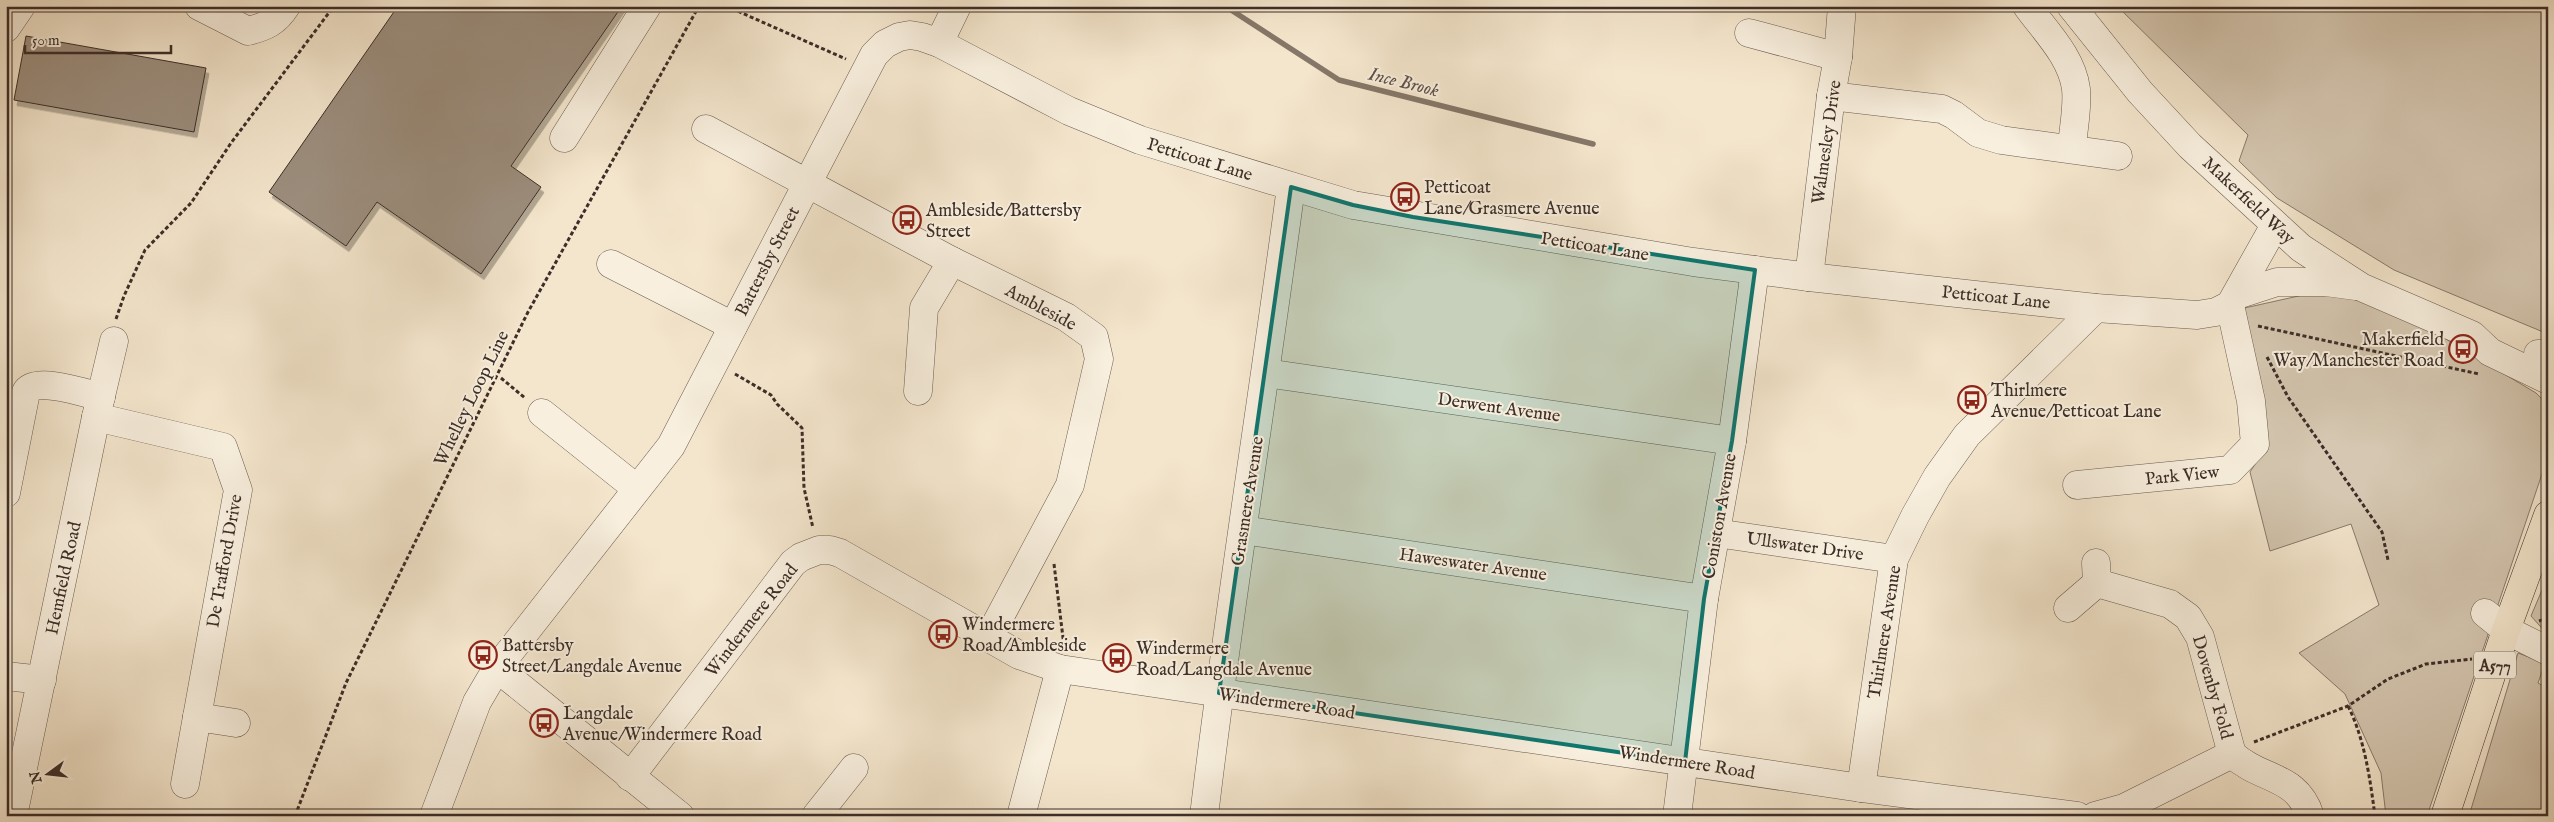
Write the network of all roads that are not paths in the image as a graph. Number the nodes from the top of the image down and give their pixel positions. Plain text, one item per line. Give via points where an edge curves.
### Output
1 (22, 6) edge
2 (199, 6) edge
3 (286, 6) edge
4 (647, 6) edge
5 (957, 6) edge
6 (1842, 6) edge
7 (2027, 6) edge
8 (2071, 6) edge
9 (6, 28) edge
10 (1748, 34) dead end
11 (898, 37) joint
12 (939, 42) junction
13 (1838, 57) junction
14 (1831, 96) junction
15 (706, 129) dead end
16 (564, 138) dead end
17 (2072, 148) junction
18 (2118, 156) dead end
19 (807, 183) junction
20 (1291, 187) junction
21 (2275, 225) junction
22 (2301, 248) junction
23 (952, 261) junction
24 (612, 264) dead end
25 (1755, 270) junction
26 (1809, 278) junction
27 (2277, 282) junction
28 (2361, 287) junction
29 (2234, 307) junction
30 (2096, 308) junction
31 (733, 326) junction
32 (2472, 335) junction
33 (114, 341) road end
34 (2545, 356) edge
35 (1266, 373) junction
36 (2548, 380) edge
37 (918, 391) dead end
38 (99, 407) junction
39 (542, 413) dead end
40 (1732, 441) junction
41 (2077, 486) dead end
42 (636, 488) junction
43 (6, 493) edge
44 (2548, 515) edge
45 (1243, 530) junction
46 (1716, 533) junction
47 (1894, 559) junction
48 (1704, 599) junction
49 (2068, 608) dead end
50 (2485, 613) dead end
51 (2506, 630) junction
52 (989, 637) junction
53 (2548, 651) edge
54 (498, 668) junction
55 (1060, 669) junction
56 (6, 676) edge
57 (42, 680) junction
58 (1219, 693) junction
59 (197, 717) junction
60 (236, 724) dead end
61 (2232, 752) junction
62 (1685, 762) junction
63 (854, 768) dead end
64 (630, 776) junction
65 (185, 784) dead end
66 (1861, 788) junction
67 (14, 816) edge
68 (434, 816) edge
69 (680, 816) edge
70 (816, 816) edge
71 (1021, 816) edge
72 (1204, 816) edge
73 (1677, 816) edge
74 (2077, 816) edge
75 (2095, 816) edge
76 (2310, 816) edge
77 (2446, 816) edge

1 - 9 street
2 - 3 street via 248,32 278,19
4 - 16 street
5 - 12 street
6 - 13 street, Walmesley Drive
7 - 17 street via 2068,62 2074,77
8 - 21 street, Makerfield Way via 2140,92 2190,146
10 - 13 street
11 - 12 street, Petticoat Lane via 910,35
11 - 19 street, Battersby Street via 884,44 874,56
12 - 20 street, Petticoat Lane via 1069,112 1140,140
13 - 14 street, Walmesley Drive
14 - 17 street via 1942,109 1978,133 2001,140
14 - 26 street, Walmesley Drive
15 - 19 street, Ambleside
17 - 18 street
19 - 23 street, Ambleside
19 - 31 street, Battersby Street
20 - 25 street, Petticoat Lane via 1353,206
20 - 35 street, Grasmere Avenue
21 - 22 street, Makerfield Way
21 - 29 street
22 - 27 street
22 - 28 street, Makerfield Way
23 - 37 street via 924,308
23 - 52 street, Ambleside via 1066,317 1094,337 1099,359 1070,485
24 - 31 street
25 - 26 street, Petticoat Lane
25 - 40 street, Coniston Avenue
26 - 30 street, Petticoat Lane
27 - 28 street, Petticoat Lane via 2326,282
27 - 29 street, Petticoat Lane
28 - 32 street, Makerfield Way
29 - 30 street, Petticoat Lane via 2197,315
29 - 41 street, Park View via 2251,401 2255,444 2230,470
30 - 47 street, Thirlmere Avenue via 1967,436 1933,485
31 - 42 street, Battersby Street via 670,446
32 - 34 street, Makerfield Way via 2493,336
32 - 36 street, Makerfield Way via 2490,352
33 - 38 street, Hemfield Road
35 - 40 street, Derwent Avenue
35 - 45 street, Grasmere Avenue
38 - 43 street via 49,385 37,384 27,389
38 - 57 street, Hemfield Road
38 - 59 street, De Trafford Drive via 223,447 238,490
39 - 42 street
40 - 46 street, Coniston Avenue
42 - 54 street, Battersby Street
44 - 51 highway, A577
45 - 48 street, Haweswater Avenue
45 - 58 street, Grasmere Avenue
46 - 47 street, Ullswater Drive
46 - 48 street, Coniston Avenue
47 - 66 street, Thirlmere Avenue
48 - 62 street, Coniston Avenue
49 - 61 street, Dovenby Fold via 2096,573 2180,610 2200,637
50 - 51 street
51 - 53 street
51 - 77 highway, A577
52 - 55 street, Windermere Road via 1019,655
52 - 64 street, Windermere Road via 840,553 830,550 810,552 793,564
54 - 64 street
54 - 68 street, Battersby Street via 477,702
55 - 58 street, Windermere Road
55 - 71 street
56 - 57 street
57 - 67 street, Hemfield Road
58 - 62 street, Windermere Road
58 - 72 street, Grasmere Avenue
59 - 60 street
59 - 65 street, De Trafford Drive
61 - 75 street via 2124,808
61 - 76 street, Dovenby Fold via 2242,763 2294,788 2302,796
62 - 66 street, Windermere Road
62 - 73 street, Coniston Avenue
63 - 70 street
64 - 69 street
66 - 74 street, Windermere Road

